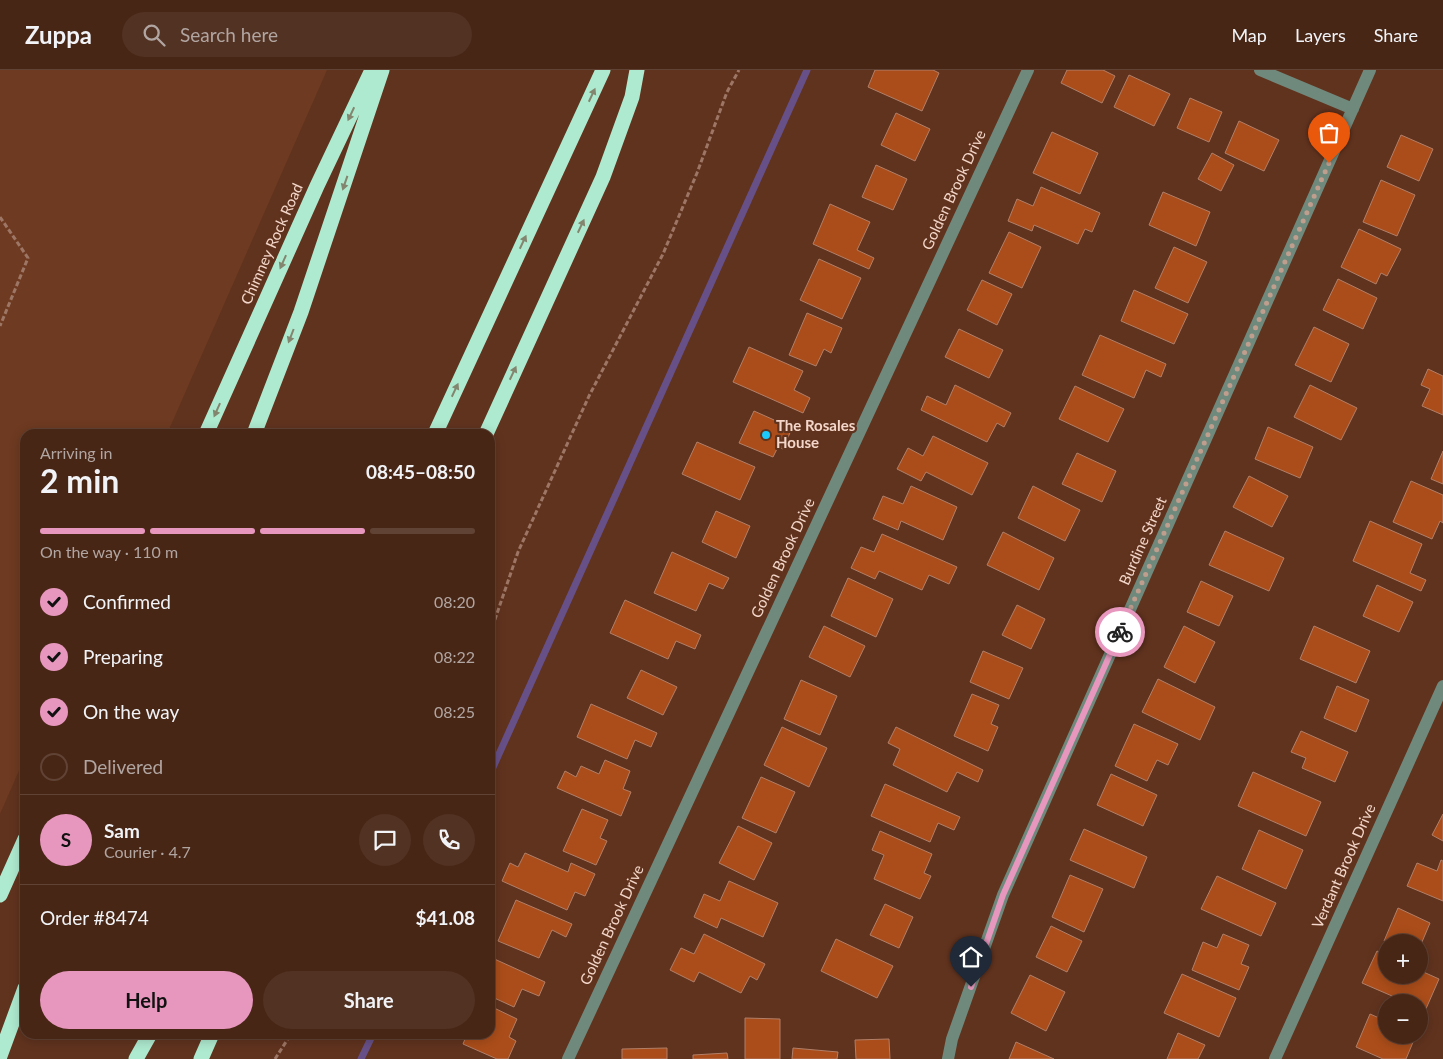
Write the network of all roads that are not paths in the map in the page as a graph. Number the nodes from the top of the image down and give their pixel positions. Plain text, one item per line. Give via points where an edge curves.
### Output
1 (372, 70) edge
2 (382, 70) edge
3 (603, 70) edge
4 (637, 70) edge
5 (1028, 70) edge
6 (1260, 70) edge
7 (1370, 70) edge
8 (1353, 109) junction
9 (208, 429) edge
10 (256, 429) edge
11 (436, 429) edge
12 (488, 429) edge
13 (1443, 686) edge
14 (20, 851) edge
15 (0, 895) edge
16 (20, 1002) edge
17 (147, 1039) edge
18 (210, 1039) edge
19 (0, 1056) edge
20 (136, 1059) edge
21 (201, 1059) edge
22 (568, 1059) edge
23 (948, 1059) edge
24 (1275, 1059) edge

1 -> 9 highway, Chimney Rock Road
2 -> 10 highway via 300,312
11 -> 3 highway
12 -> 4 highway via 602,177 632,97
5 - 22 street, Golden Brook Drive
6 - 8 street
7 - 8 street, Burdine Street
8 - 23 street, Burdine Street via 1003,895 952,1039
13 - 24 street, Verdant Brook Drive
14 - 15 highway
16 - 19 highway
17 - 20 highway
18 - 21 highway

